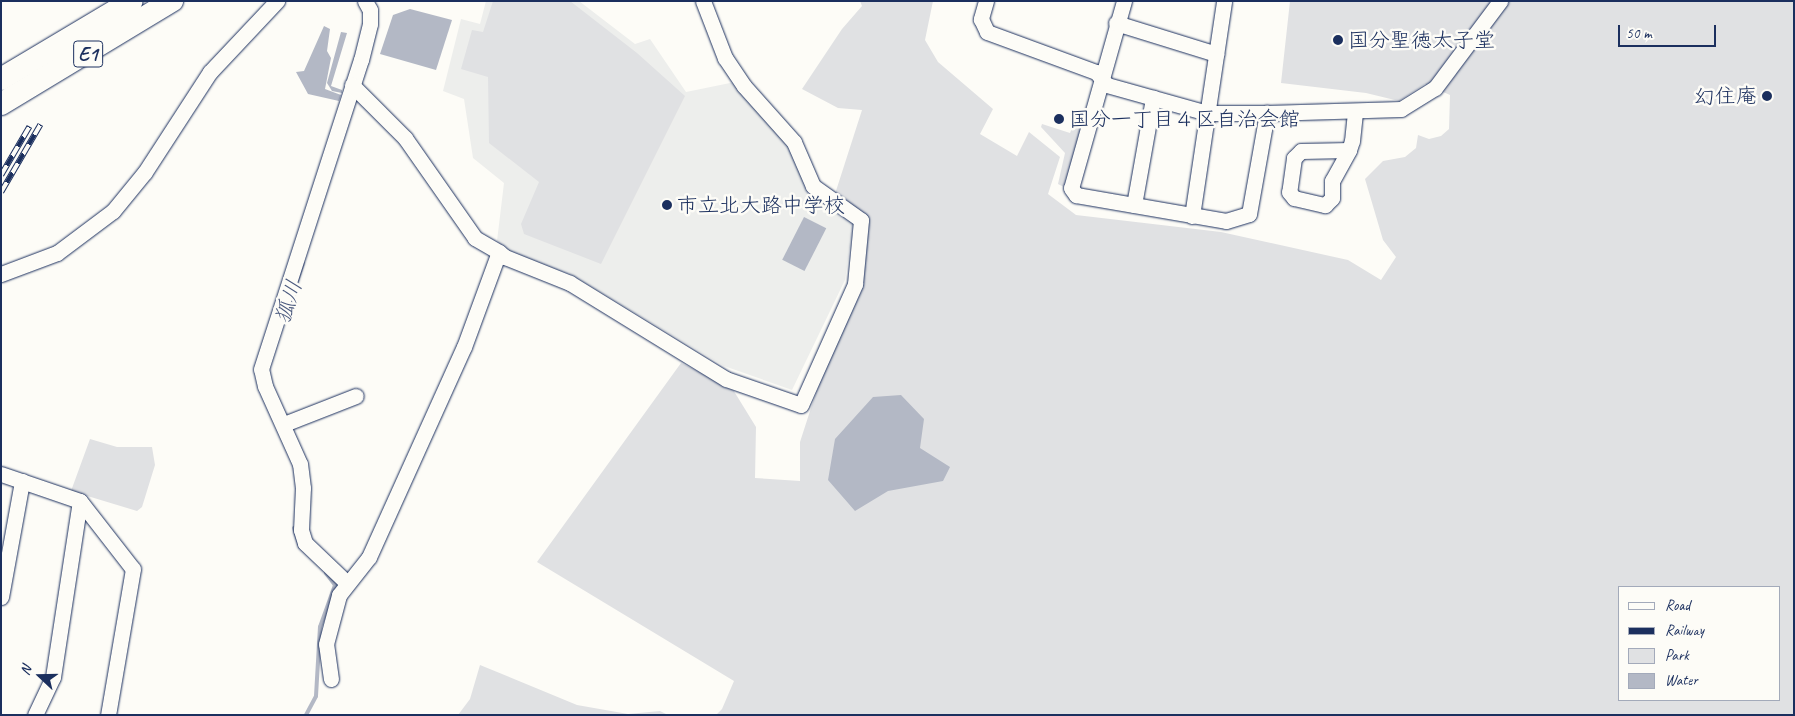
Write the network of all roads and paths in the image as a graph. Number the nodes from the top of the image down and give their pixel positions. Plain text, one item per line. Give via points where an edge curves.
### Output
1 (132, 1) edge
2 (172, 1) edge
3 (277, 1) edge
4 (364, 1) edge
5 (703, 1) edge
6 (986, 1) edge
7 (1124, 1) edge
8 (1224, 1) edge
9 (1500, 1) edge
10 (1116, 23) junction
11 (1216, 54) junction
12 (1100, 77) junction
13 (1, 79) edge
14 (352, 85) junction
15 (1153, 98) junction
16 (1, 104) edge
17 (1207, 113) junction
18 (1355, 113) junction
19 (1267, 114) junction
20 (1349, 150) junction
21 (1134, 205) junction
22 (1192, 216) junction
23 (499, 252) junction
24 (5, 273) edge
25 (356, 396) dead end
26 (284, 424) junction
27 (1, 474) edge
28 (22, 482) junction
29 (80, 501) junction
30 (347, 583) junction
31 (1, 597) edge
32 (331, 679) dead end
33 (35, 715) edge
34 (108, 715) edge

1 - 13 highway, E1
2 - 16 highway, E1
3 - 24 street via 210,72 145,172 113,211 57,253
4 - 14 street via 370,10 370,24
5 - 23 street via 725,58 744,86 794,142 813,186 861,220 855,284 801,405 726,379 570,284
6 - 12 street via 981,19 987,32 1096,72
7 - 10 street
8 - 11 street
9 - 18 street via 1435,88 1401,110
10 - 11 street
10 - 12 street
11 - 17 street
12 - 15 street via 1107,85
12 - 21 street via 1071,188 1076,195
14 - 23 street via 405,138 475,238
14 - 26 street via 261,369 265,386
15 - 17 street
15 - 21 street
17 - 19 street
17 - 22 street
18 - 19 street
18 - 20 street
19 - 22 street via 1249,214 1226,221
20 - 20 street via 1332,181 1332,198 1325,204 1294,198 1289,192 1294,158 1301,151
21 - 22 street
23 - 30 street via 464,347 370,556
25 - 26 street
26 - 30 street via 300,464 303,488 300,530 305,543
27 - 28 street
28 - 29 street
28 - 31 street
29 - 33 street via 53,677
29 - 34 street via 133,569
30 - 32 street via 328,629 326,644

